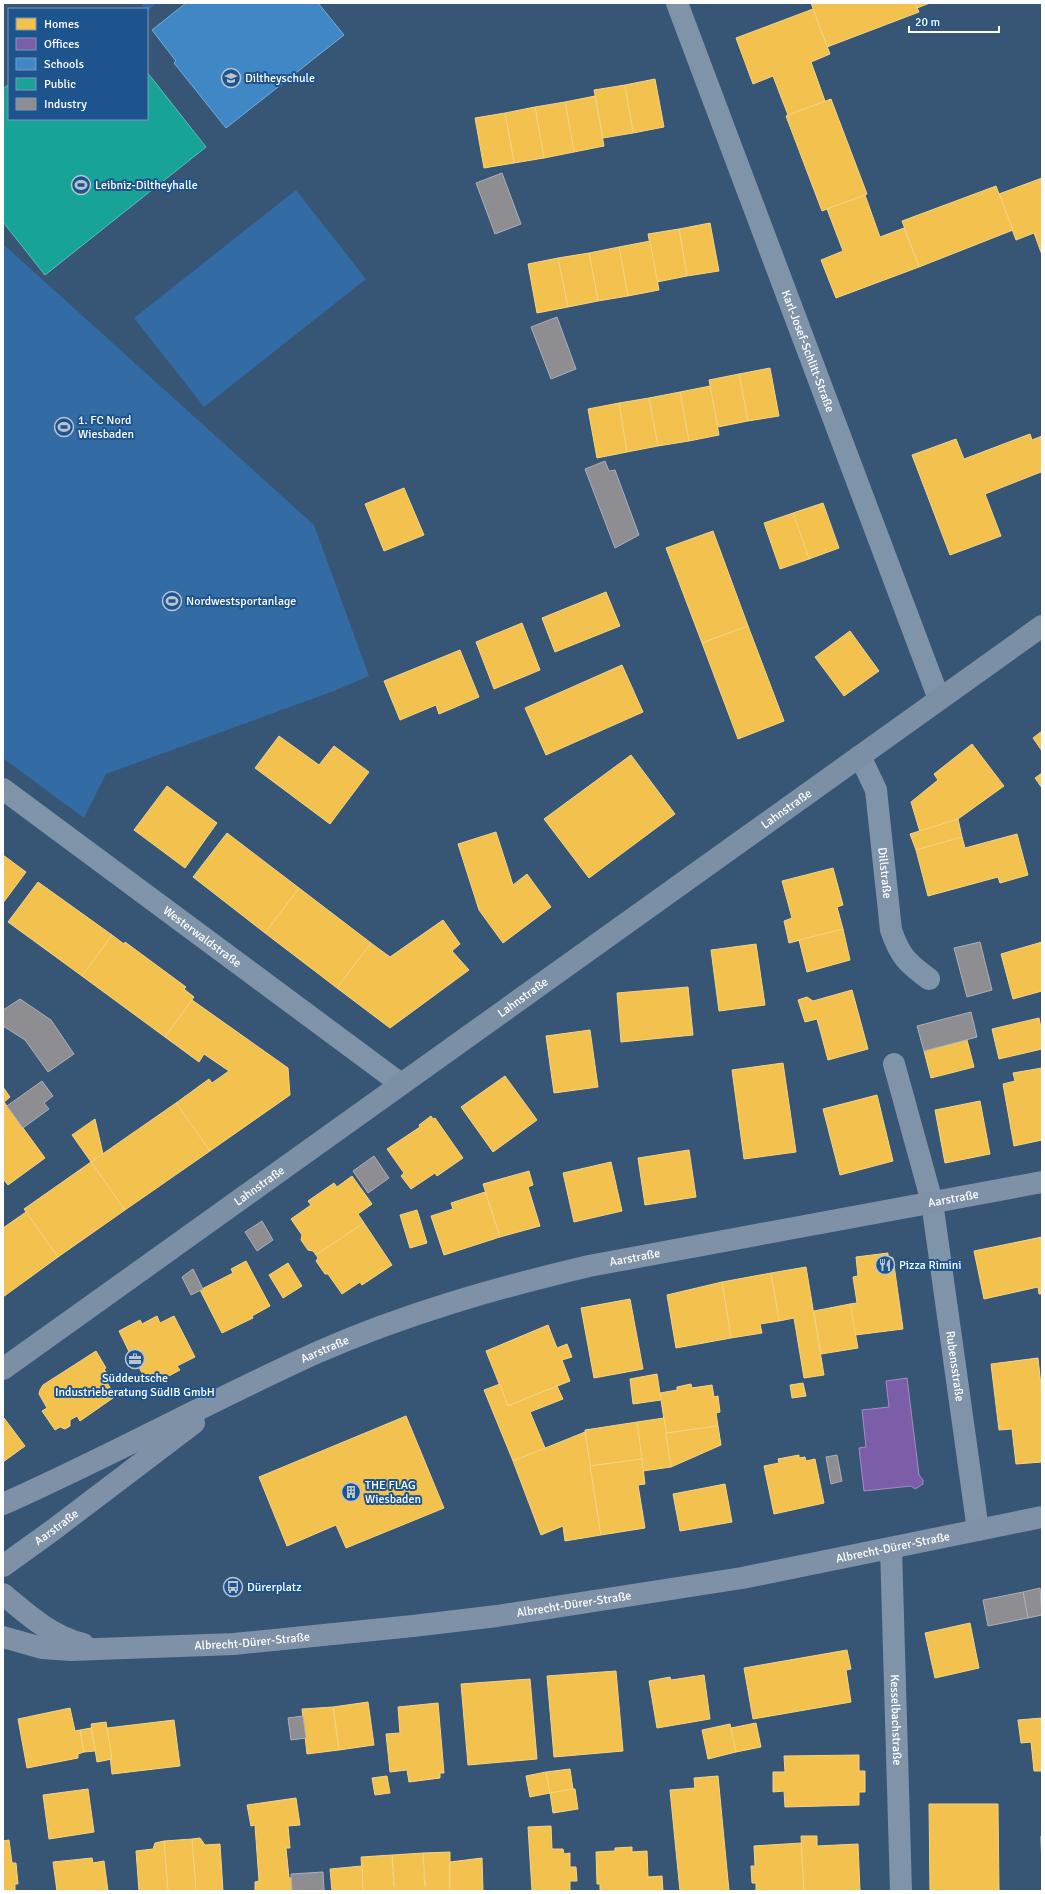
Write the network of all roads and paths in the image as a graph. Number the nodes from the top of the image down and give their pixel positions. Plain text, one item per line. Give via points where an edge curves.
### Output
1 (677, 3) edge
2 (1042, 626) edge
3 (939, 699) junction
4 (860, 756) junction
5 (3, 789) edge
6 (928, 979) dead end
7 (894, 1064) dead end
8 (401, 1084) junction
9 (1042, 1182) edge
10 (932, 1202) junction
11 (3, 1369) edge
12 (243, 1388) junction
13 (3, 1504) edge
14 (1042, 1516) edge
15 (978, 1530) junction
16 (891, 1548) junction
17 (3, 1566) edge
18 (3, 1594) edge
19 (3, 1637) edge
20 (99, 1648) junction
21 (900, 1891) edge

1 - 3 street, Karl-Josef-Schlitt-Straße
2 - 3 street, Lahnstraße
3 - 4 street, Lahnstraße
4 - 6 street, Dillstraße via 876,790 891,930 898,950
4 - 8 street, Lahnstraße
5 - 8 street, Westerwaldstraße
7 - 10 street
8 - 11 street, Lahnstraße
9 - 10 main road, Aarstraße
10 - 12 main road, Aarstraße via 589,1266 523,1281 393,1322 317,1353
10 - 15 street, Rubensstraße
12 - 13 main road, Aarstraße
12 - 17 main road, Aarstraße
14 - 15 main road, Albrecht-Dürer-Straße
15 - 16 main road, Albrecht-Dürer-Straße
16 - 20 main road, Albrecht-Dürer-Straße via 742,1578 498,1616 234,1644
16 - 21 street, Kesselbachstraße
18 - 20 main road, Albrecht-Dürer-Straße via 52,1632 75,1642
19 - 20 main road, Albrecht-Dürer-Straße via 42,1648

